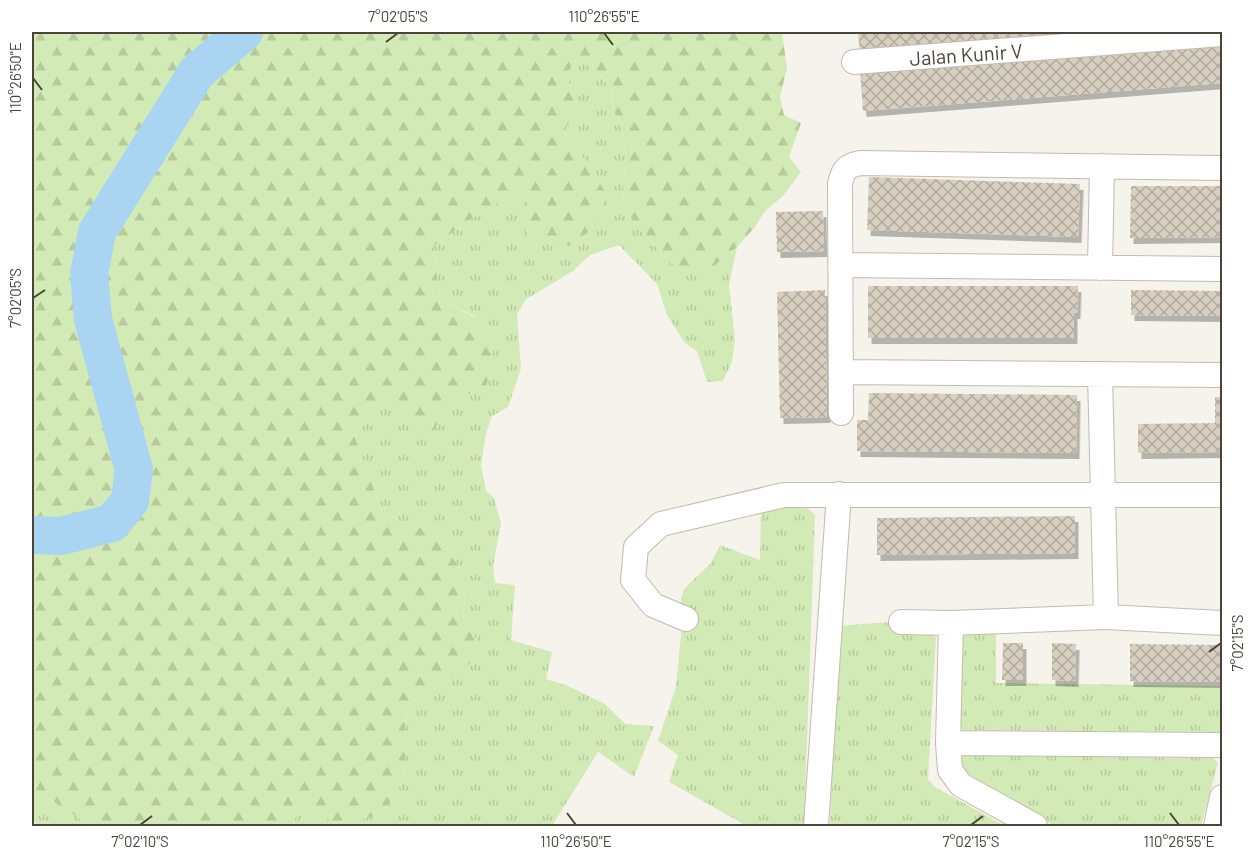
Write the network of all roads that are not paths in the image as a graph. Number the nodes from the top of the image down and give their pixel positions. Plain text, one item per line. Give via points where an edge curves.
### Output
1 (1222, 34) edge
2 (854, 62) dead end
3 (1102, 166) junction
4 (1222, 168) edge
5 (842, 265) junction
6 (1100, 268) junction
7 (1222, 269) edge
8 (841, 372) junction
9 (1100, 374) junction
10 (1222, 375) edge
11 (842, 413) dead end
12 (839, 494) junction
13 (1103, 494) junction
14 (1222, 495) edge
15 (1106, 617) junction
16 (686, 619) dead end
17 (901, 622) dead end
18 (951, 623) junction
19 (1222, 623) edge
20 (948, 743) junction
21 (1222, 745) edge
22 (1222, 797) edge
23 (816, 826) edge
24 (1035, 826) edge
25 (1216, 826) edge

1 - 2 street, Jalan Kunir V
3 - 4 street
3 - 5 street via 849,165 842,172 840,184
3 - 6 street
5 - 6 street
5 - 8 street
6 - 7 street
8 - 9 street
8 - 11 street
9 - 10 street
9 - 13 street
12 - 13 street
12 - 16 street via 784,495 661,524 636,547 633,580 653,605
12 - 23 street
13 - 14 street
13 - 15 street
15 - 18 street
15 - 19 street
17 - 18 street
18 - 20 street
20 - 21 street
20 - 24 street via 950,770 961,785
22 - 25 street

